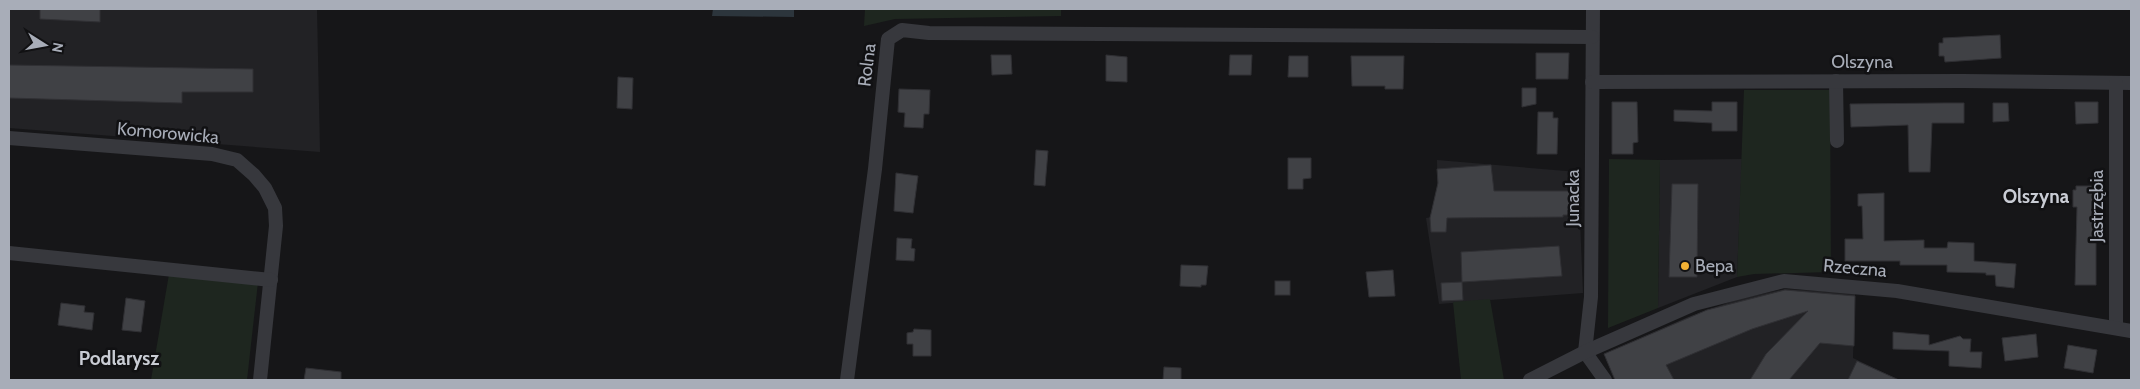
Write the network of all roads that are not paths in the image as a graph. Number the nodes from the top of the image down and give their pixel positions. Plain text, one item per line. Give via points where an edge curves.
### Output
1 (1593, 9) edge
2 (1592, 37) junction
3 (1836, 81) junction
4 (1592, 82) junction
5 (2116, 83) junction
6 (2131, 83) edge
7 (9, 138) edge
8 (1836, 141) dead end
9 (9, 253) edge
10 (271, 280) junction
11 (2116, 328) junction
12 (2131, 331) edge
13 (1585, 352) junction
14 (260, 380) edge
15 (847, 380) edge
16 (1530, 380) edge
17 (1605, 380) edge

1 - 2 street, Junacka
2 - 4 street, Junacka
2 - 15 street, Rolna via 948,33 902,30 888,39 884,59 875,170
3 - 4 street, Olszyna
3 - 5 street, Olszyna
3 - 8 street
4 - 13 street, Junacka via 1591,297
5 - 6 street, Olszyna
5 - 11 street, Jastrzębia
7 - 10 street, Komorowicka via 212,154 237,160 265,188 275,208
9 - 10 street
10 - 14 street, Komorowicka
11 - 12 street, Rzeczna
11 - 13 street, Rzeczna via 1897,291 1784,281 1694,304
13 - 16 street
13 - 17 street

